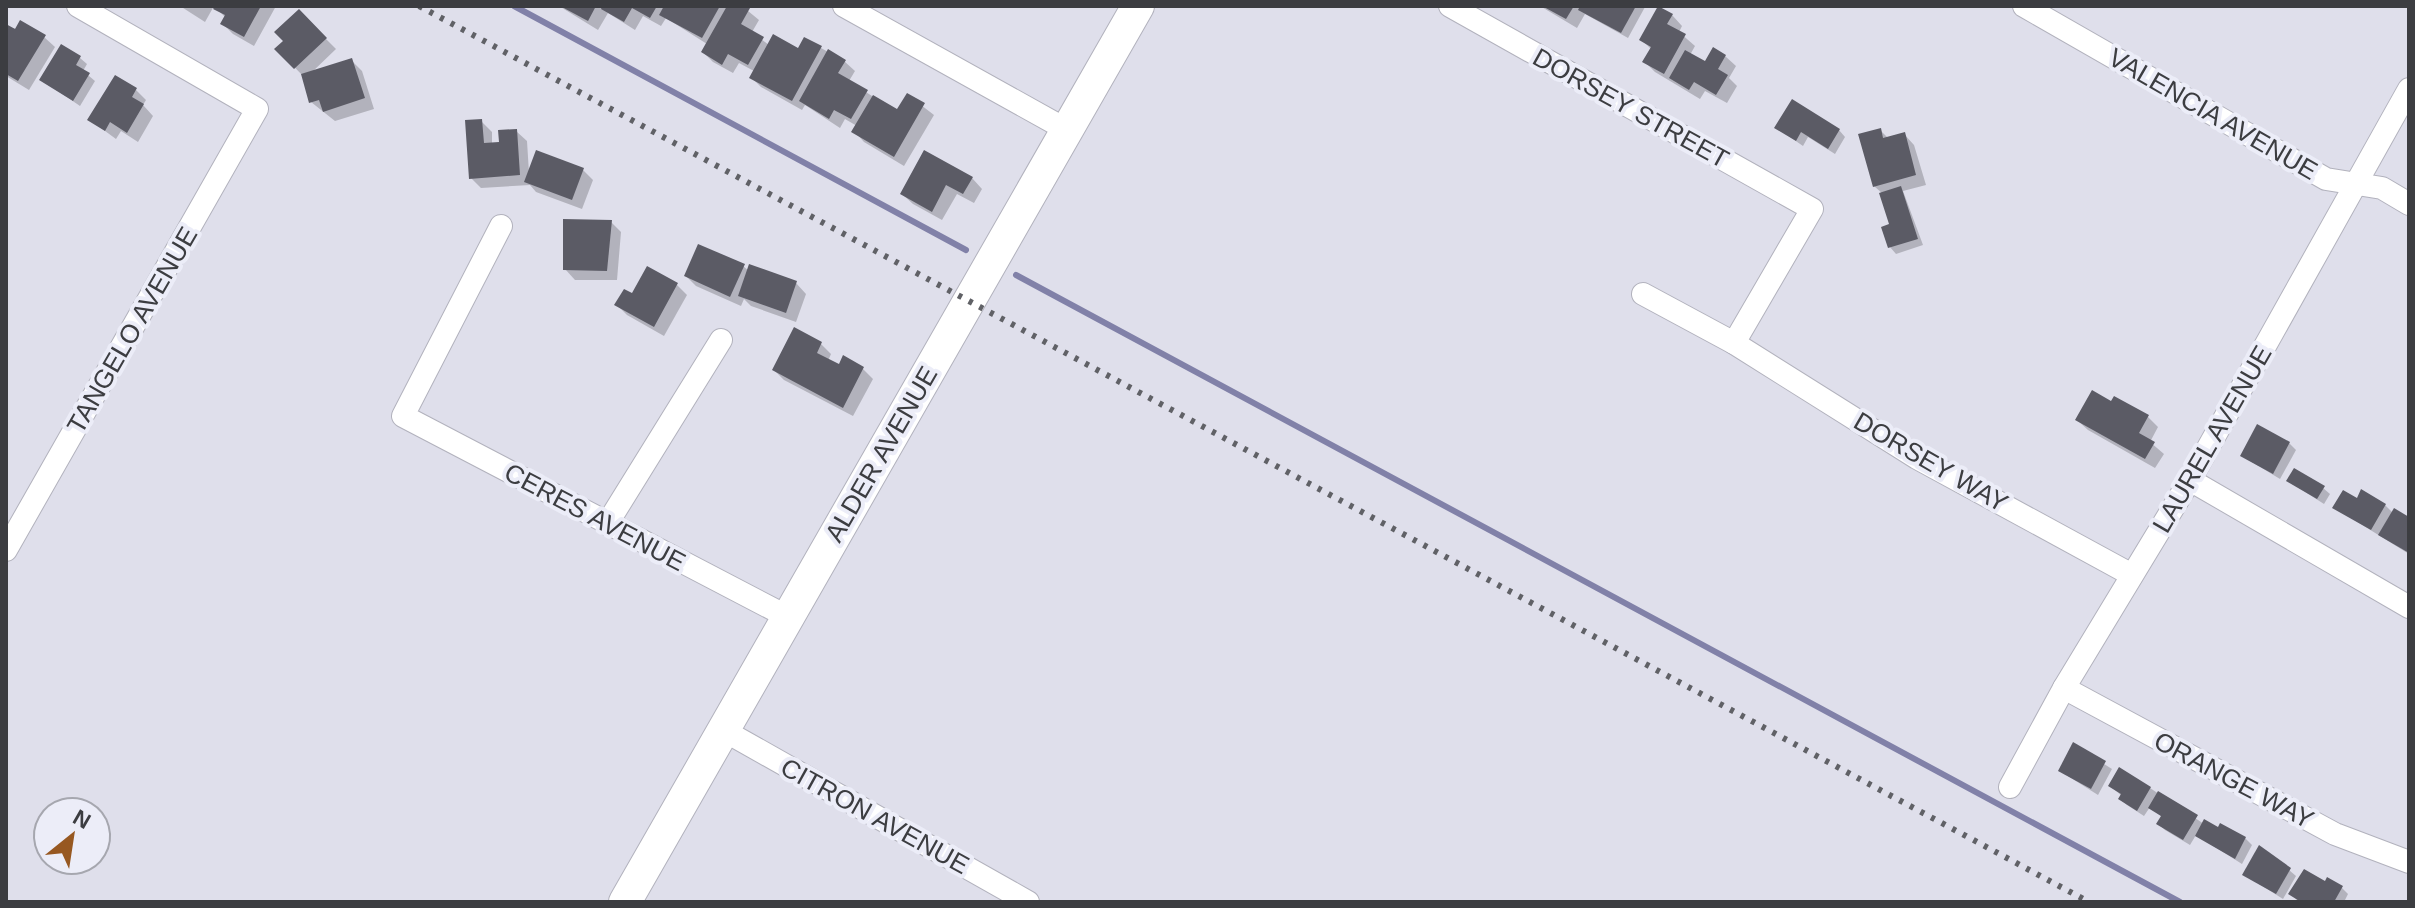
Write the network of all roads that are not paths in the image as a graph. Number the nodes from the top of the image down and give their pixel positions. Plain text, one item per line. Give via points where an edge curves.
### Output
1 (78, 6) edge
2 (844, 6) edge
3 (1138, 6) edge
4 (1450, 6) edge
5 (2024, 6) edge
6 (2409, 89) edge
7 (1067, 130) junction
8 (2356, 185) junction
9 (2409, 204) edge
10 (501, 226) dead end
11 (1643, 294) dead end
12 (721, 340) dead end
13 (1734, 343) junction
14 (2190, 480) junction
15 (607, 524) junction
16 (6, 550) edge
17 (2132, 575) junction
18 (2409, 607) edge
19 (788, 617) junction
20 (2064, 688) junction
21 (723, 730) junction
22 (2010, 787) dead end
23 (2409, 862) edge
24 (625, 902) edge
25 (1028, 902) edge

1 - 16 street, TANGELO AVENUE via 257,109
2 - 7 street
3 - 7 main road, ALDER AVENUE
4 - 13 street, DORSEY STREET via 1812,209
5 - 8 street, VALENCIA AVENUE via 2326,179
6 - 8 street, LAUREL AVENUE
7 - 19 main road, ALDER AVENUE
8 - 9 street, VALENCIA AVENUE via 2382,188
8 - 14 street, LAUREL AVENUE
10 - 15 street, CERES AVENUE via 403,416
11 - 13 street, DORSEY WAY
12 - 15 street
13 - 17 street, DORSEY WAY via 1917,458
14 - 17 street, LAUREL AVENUE
14 - 18 street
15 - 19 street, CERES AVENUE
17 - 20 street, LAUREL AVENUE
19 - 21 main road, ALDER AVENUE
20 - 22 street, LAUREL AVENUE
20 - 23 street, ORANGE WAY via 2335,834
21 - 24 main road, ALDER AVENUE
21 - 25 street, CITRON AVENUE

